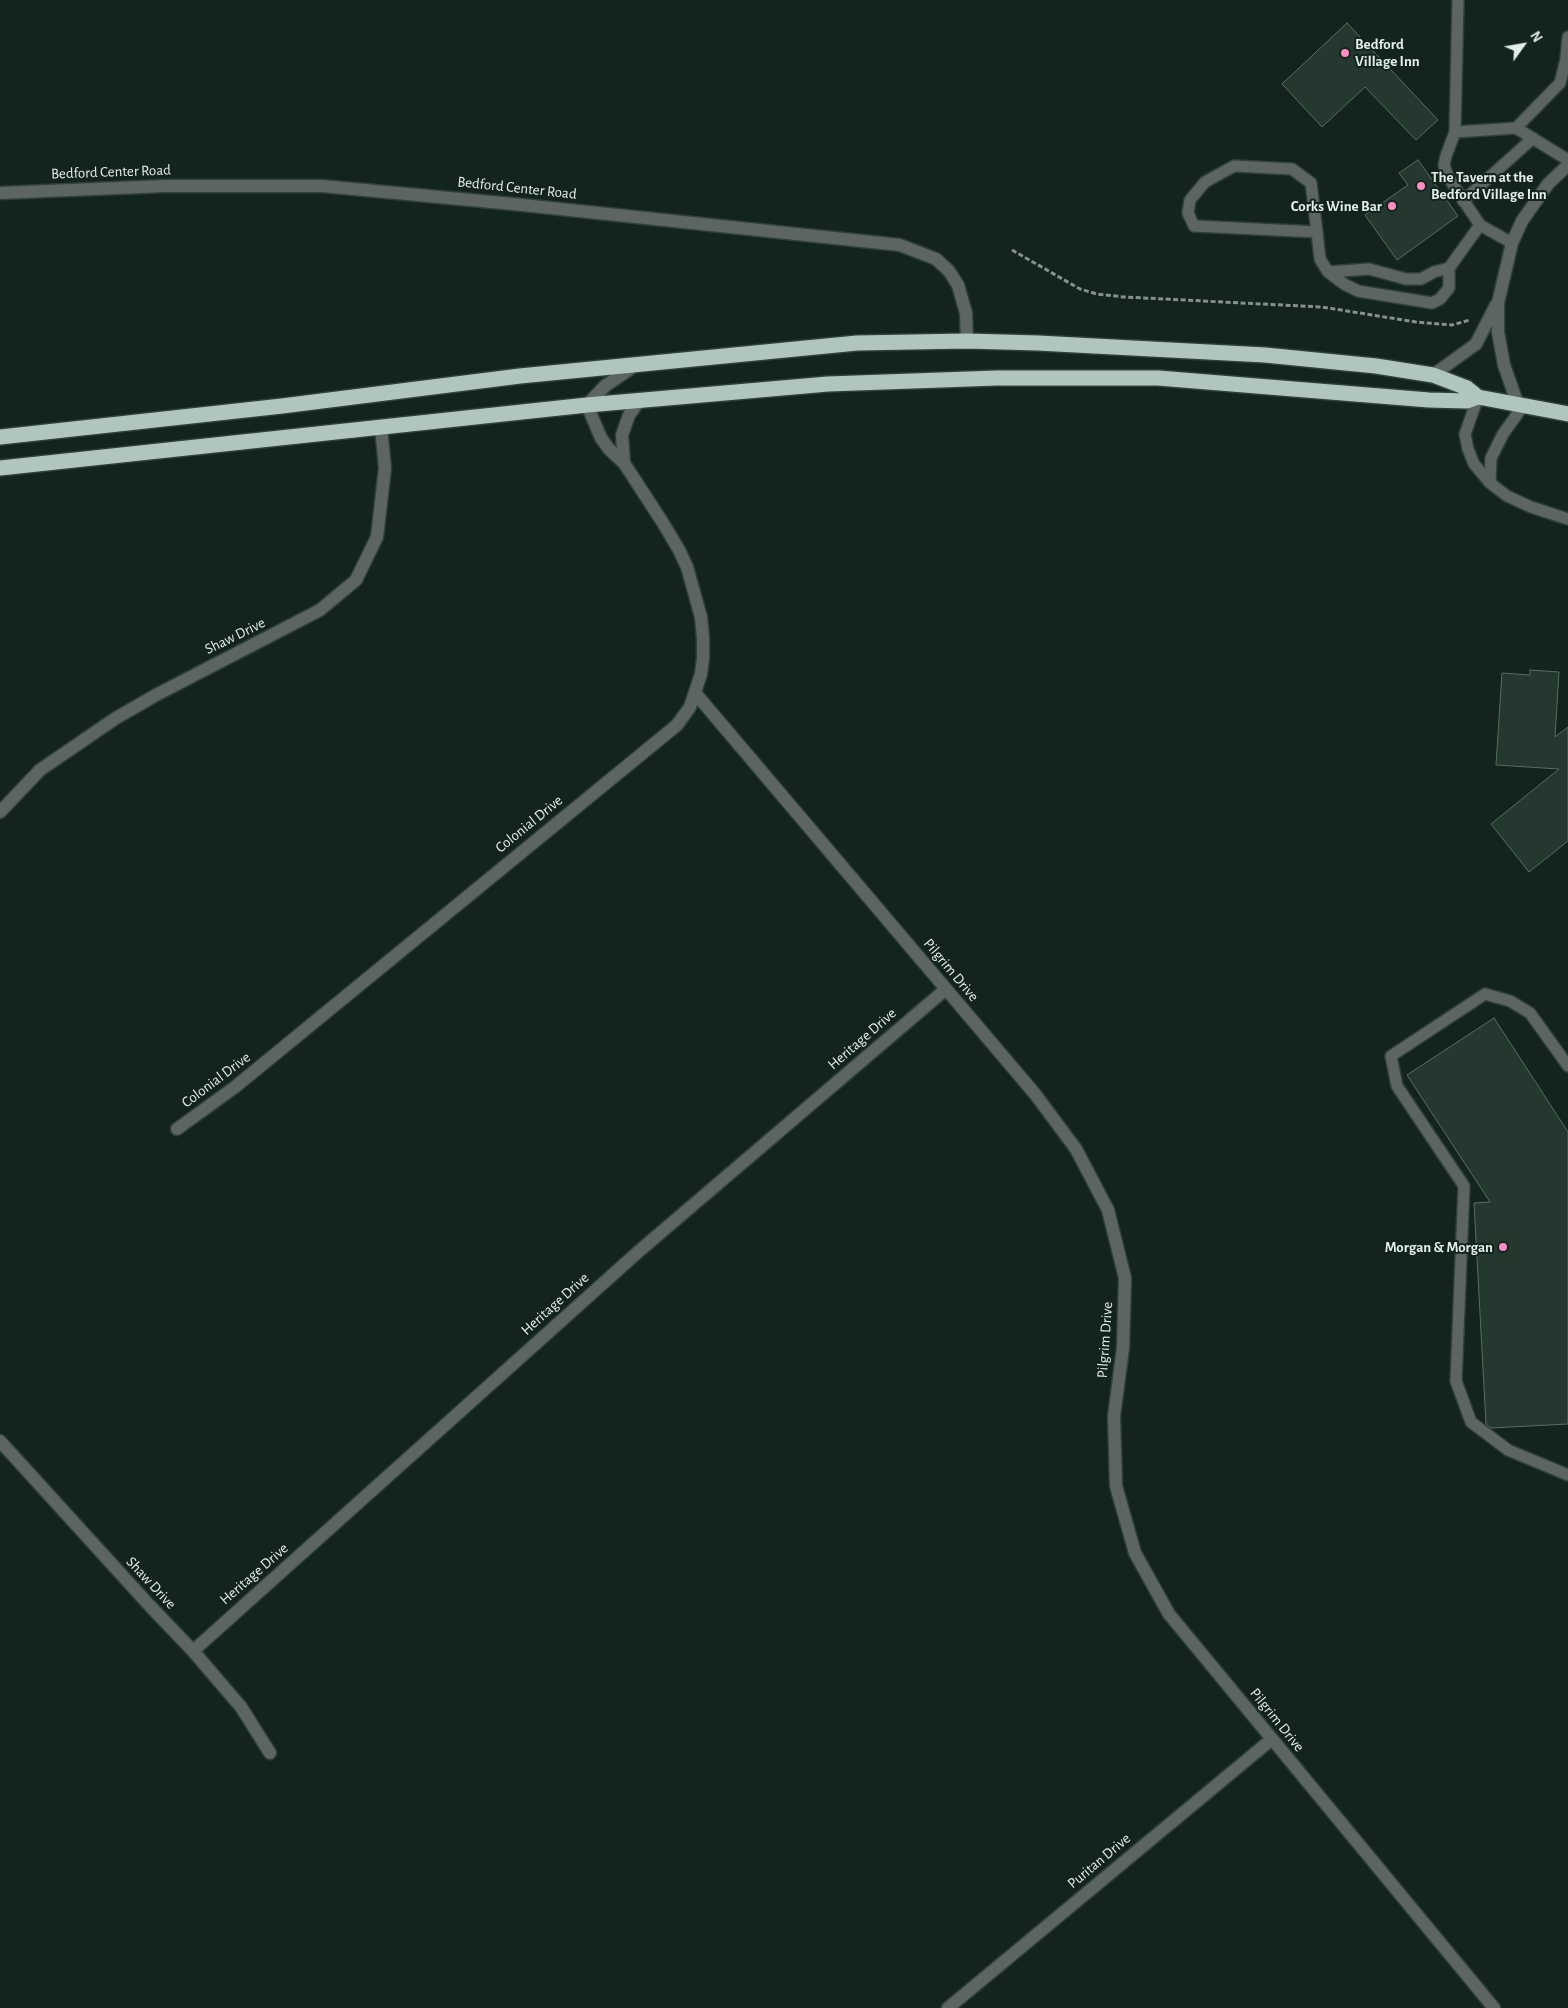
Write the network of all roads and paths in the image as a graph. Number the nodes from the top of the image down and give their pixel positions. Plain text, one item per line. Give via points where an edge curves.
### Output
1 (1458, 0) edge
2 (1568, 37) edge
3 (1516, 128) junction
4 (1455, 132) junction
5 (1533, 138) junction
6 (1568, 160) edge
7 (1568, 164) edge
8 (0, 193) edge
9 (1463, 201) junction
10 (1480, 224) junction
11 (1317, 232) junction
12 (1512, 243) junction
13 (1012, 250) dead end
14 (1449, 268) junction
15 (1328, 272) junction
16 (1498, 303) junction
17 (1474, 314) dead end
18 (967, 341) junction
19 (637, 364) junction
20 (1433, 375) junction
21 (1478, 397) junction
22 (640, 400) junction
23 (587, 405) junction
24 (1521, 406) junction
25 (1568, 414) edge
26 (381, 427) junction
27 (0, 438) edge
28 (624, 462) junction
29 (0, 468) edge
30 (1490, 483) junction
31 (1568, 520) edge
32 (696, 694) junction
33 (0, 812) edge
34 (946, 989) junction
35 (1568, 1066) edge
36 (177, 1129) dead end
37 (0, 1441) edge
38 (1568, 1475) edge
39 (193, 1651) junction
40 (1272, 1739) junction
41 (270, 1753) dead end
42 (948, 2008) edge
43 (1494, 2008) edge

1 - 4 lane
2 - 3 lane via 1560,83
3 - 4 lane
3 - 5 lane
4 - 9 lane via 1444,166
5 - 6 lane
5 - 9 lane
7 - 12 street via 1534,202
8 - 18 street, Bedford Center Road via 165,186 322,186 900,245 936,259 949,271 958,285 966,313
9 - 10 lane
10 - 12 lane
10 - 14 lane
11 - 11 lane via 1311,183 1292,169 1234,166 1205,182 1190,200 1188,212 1194,226
11 - 15 lane via 1320,258
12 - 16 street
13 - 17 path via 1080,289 1097,294 1322,307 1452,325 1469,320
14 - 15 lane via 1421,278 1406,279 1369,269
14 - 15 lane via 1449,288 1432,303 1358,291
16 - 20 street via 1476,344
16 - 24 street via 1498,332 1504,365
18 - 19 highway via 857,343
18 - 20 highway via 1265,355
19 - 23 street via 605,386
19 - 27 highway
20 - 21 highway via 1467,388
21 - 22 highway via 1467,401 1429,400 1265,385 1098,377 828,384
21 - 24 highway
21 - 30 lane via 1465,434 1474,464
22 - 23 highway
22 - 28 street, Colonial Drive via 629,415 622,435
23 - 26 highway
23 - 28 street, Colonial Drive via 601,438
24 - 25 highway
24 - 30 lane via 1491,458
26 - 29 highway
26 - 33 street, Shaw Drive via 385,468 377,538 356,580 320,610 116,718 40,770
28 - 32 street, Colonial Drive via 679,550 694,589 701,616 704,658
30 - 31 lane via 1507,496
32 - 34 street, Pilgrim Drive
32 - 36 street, Colonial Drive via 677,725 235,1088
34 - 39 street, Heritage Drive via 638,1252
34 - 40 street, Pilgrim Drive via 1035,1094 1076,1149 1108,1210 1125,1278 1123,1348 1114,1416 1116,1486 1135,1554 1170,1614
35 - 38 lane via 1530,1013 1510,1000 1485,994 1391,1056 1397,1086 1464,1186 1456,1381 1471,1422 1508,1450
37 - 39 street, Shaw Drive
39 - 41 street, Shaw Drive via 241,1707
40 - 42 street, Puritan Drive
40 - 43 street, Pilgrim Drive

